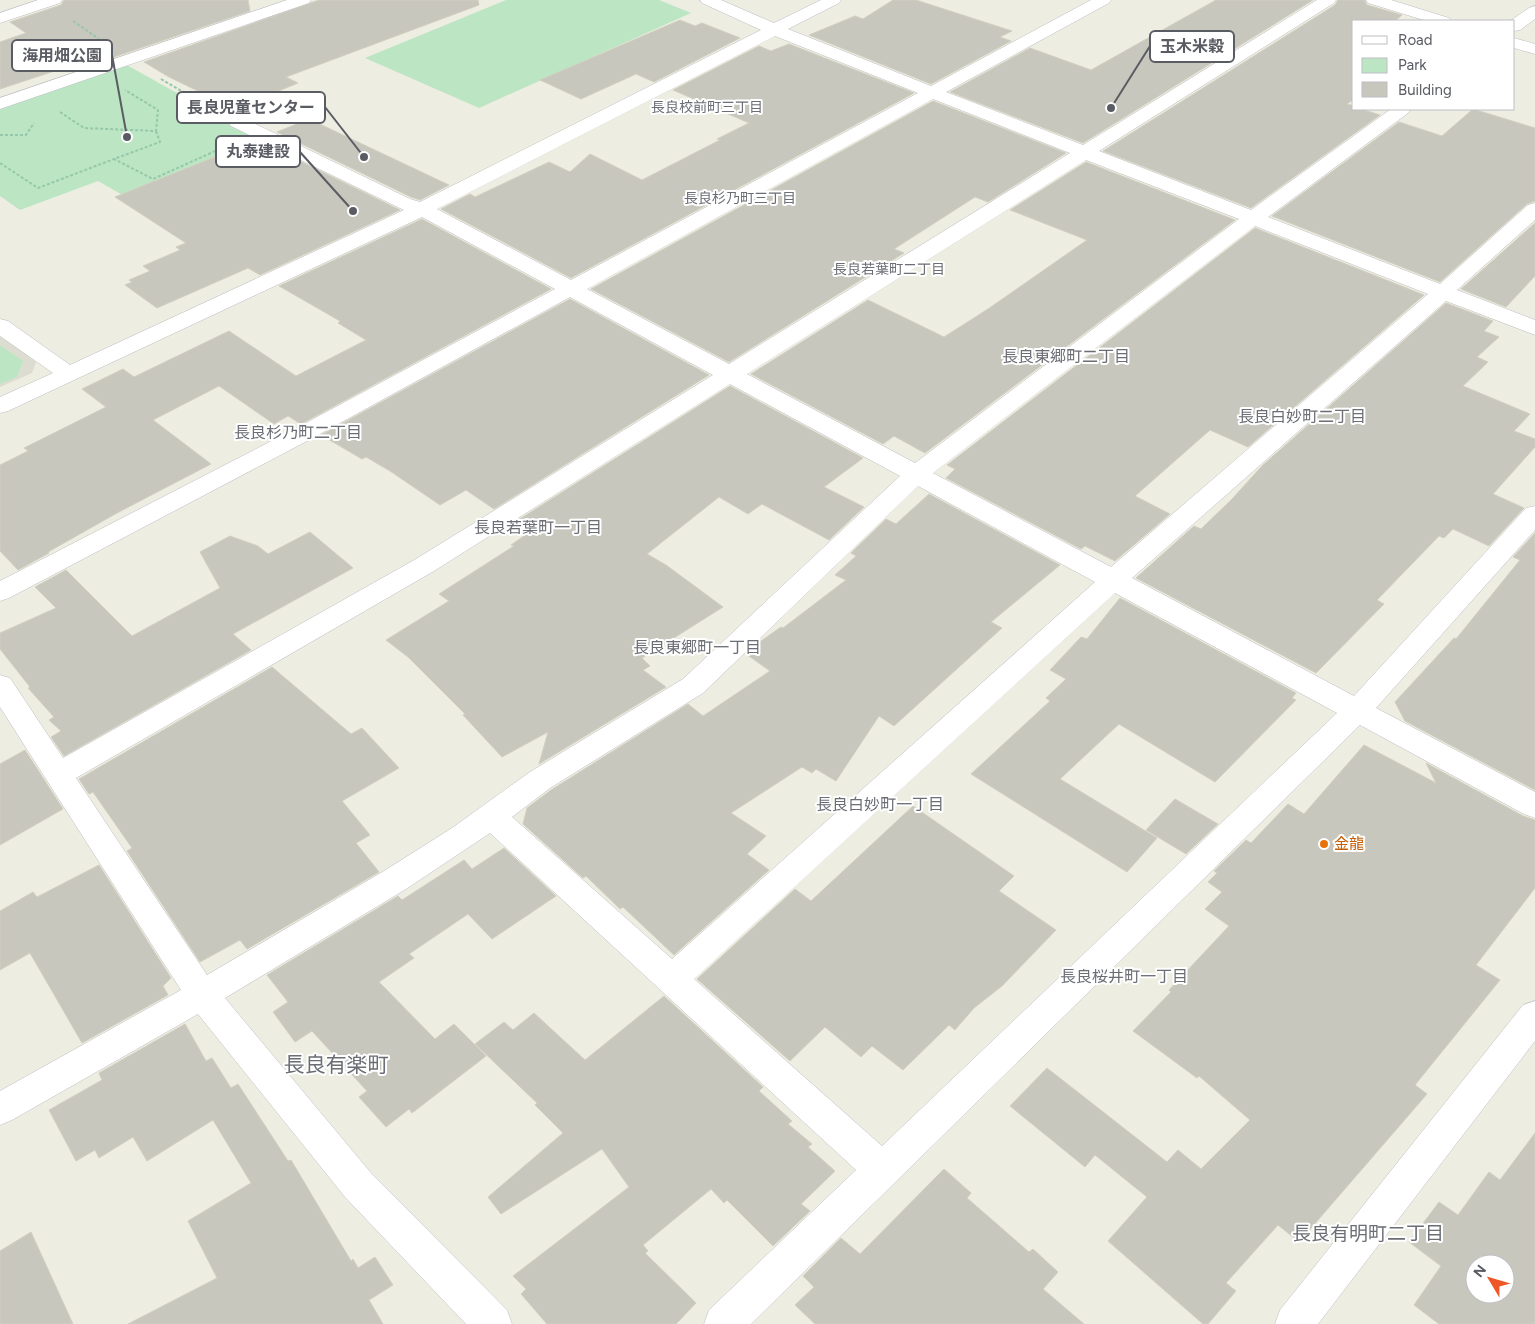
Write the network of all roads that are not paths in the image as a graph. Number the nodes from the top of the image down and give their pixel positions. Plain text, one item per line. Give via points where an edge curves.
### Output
1 (303, 0) edge
2 (708, 0) edge
3 (832, 0) edge
4 (1103, 0) edge
5 (1328, 0) edge
6 (1374, 0) edge
7 (50, 1) edge
8 (1535, 11) edge
9 (0, 18) edge
10 (1440, 20) edge
11 (1515, 25) edge
12 (776, 30) junction
13 (1515, 43) edge
14 (1535, 49) edge
15 (932, 93) junction
16 (0, 104) edge
17 (1401, 110) edge
18 (237, 122) road end
19 (1084, 152) junction
20 (422, 209) junction
21 (1535, 209) edge
22 (1253, 218) junction
23 (570, 289) junction
24 (1443, 292) junction
25 (0, 326) edge
26 (1535, 328) edge
27 (69, 374) junction
28 (729, 374) junction
29 (0, 406) edge
30 (916, 474) junction
31 (1535, 514) edge
32 (1113, 580) junction
33 (0, 592) edge
34 (0, 685) edge
35 (1357, 711) junction
36 (58, 774) junction
37 (1535, 806) edge
38 (490, 815) junction
39 (672, 980) junction
40 (202, 995) junction
41 (1535, 1015) edge
42 (0, 1109) edge
43 (882, 1170) junction
44 (493, 1324) edge
45 (723, 1324) edge
46 (1294, 1324) edge

1 - 16 street
2 - 12 street
3 - 12 street
4 - 15 street
5 - 19 street
6 - 10 street
7 - 9 street
8 - 11 street
12 - 15 street
12 - 20 street
13 - 14 street
15 - 19 street
15 - 23 street
17 - 22 street
18 - 20 street via 403,204
19 - 22 street
19 - 28 street
20 - 23 street
20 - 27 street
21 - 24 street
22 - 24 street
22 - 30 street
23 - 28 street
23 - 33 street via 299,436
24 - 26 street
24 - 32 street
25 - 27 street
27 - 29 street
28 - 30 street
28 - 36 street via 425,565
30 - 32 street
30 - 38 street via 693,686 540,780
31 - 35 street
32 - 35 street
32 - 39 street
34 - 36 street
35 - 37 street
35 - 43 street
36 - 40 street
38 - 39 street
38 - 40 street via 395,880
39 - 43 street
40 - 42 street
40 - 44 street via 358,1185
41 - 46 street
43 - 45 street

